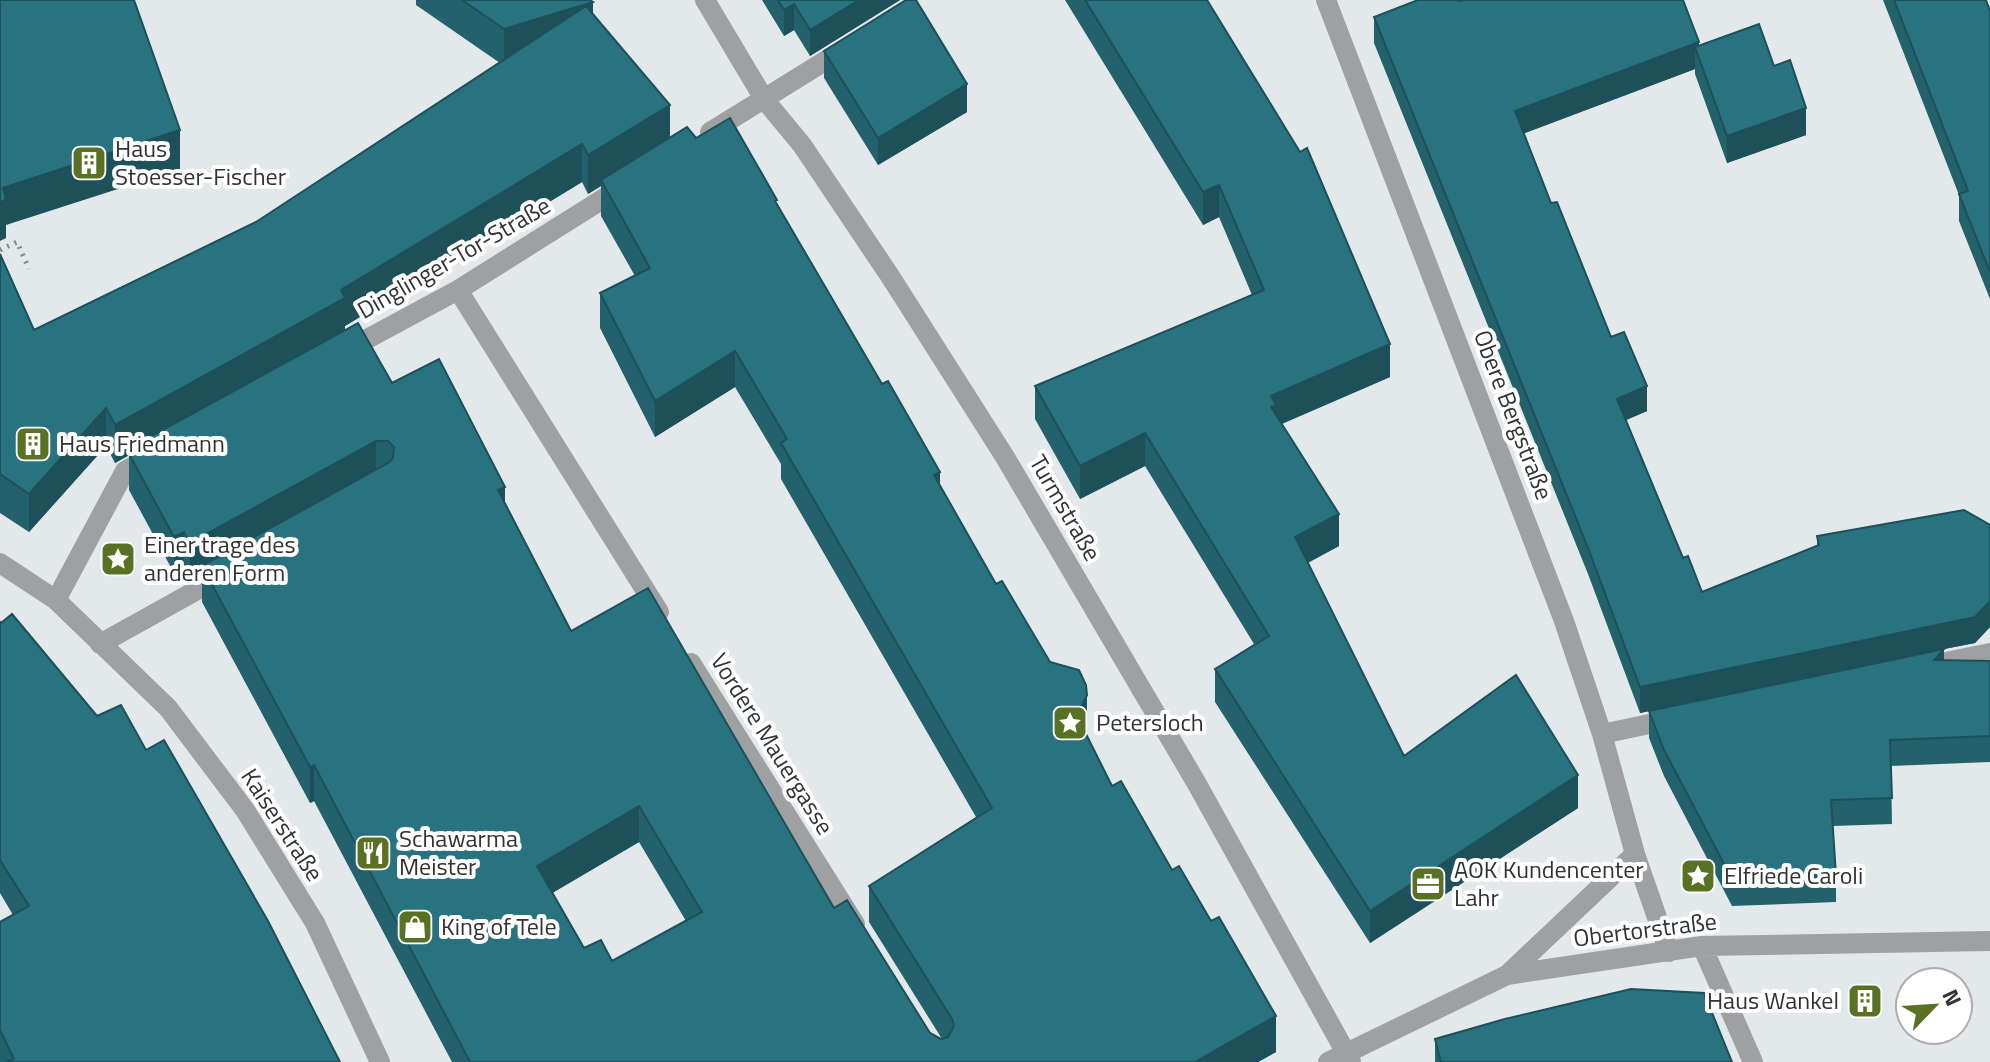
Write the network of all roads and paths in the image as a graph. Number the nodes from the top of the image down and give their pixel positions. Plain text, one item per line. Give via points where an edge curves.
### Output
1 (705, 0) edge
2 (1327, 0) edge
3 (858, 41) edge
4 (764, 99) junction
5 (697, 140) edge
6 (644, 174) edge
7 (0, 250) edge
8 (29, 269) dead end
9 (458, 290) junction
10 (319, 366) edge
11 (167, 448) edge
12 (0, 563) edge
13 (236, 568) edge
14 (56, 600) junction
15 (100, 644) junction
16 (1990, 653) edge
17 (1914, 669) edge
18 (1696, 714) edge
19 (1602, 734) junction
20 (1635, 854) junction
21 (864, 938) edge
22 (1990, 941) edge
23 (1702, 946) junction
24 (1669, 952) junction
25 (1507, 975) junction
26 (1341, 1059) edge
27 (380, 1062) edge
28 (1753, 1062) edge

1 - 4 street, Turmstraße
2 - 19 street, Obere Bergstraße
3 - 4 street
4 - 5 street
4 - 26 street, Turmstraße via 802,145 1005,457 1197,784
6 - 9 street, Dinglinger-Tor-Straße
7 - 8 path via 17,242
9 - 10 street, Dinglinger-Tor-Straße
9 - 21 street, Vordere Mauergasse
11 - 14 street via 125,471
12 - 14 street, Kaiserstraße
13 - 15 street
14 - 15 street, Kaiserstraße
15 - 27 street, Kaiserstraße via 168,708 245,810 315,923
16 - 17 street
18 - 19 street
19 - 20 street, Obere Bergstraße
20 - 24 street, Obere Bergstraße
20 - 25 street
22 - 23 street, Obertorstraße
23 - 24 street, Obertorstraße
23 - 28 street
24 - 25 street, Obertorstraße
25 - 26 street, Obertorstraße

